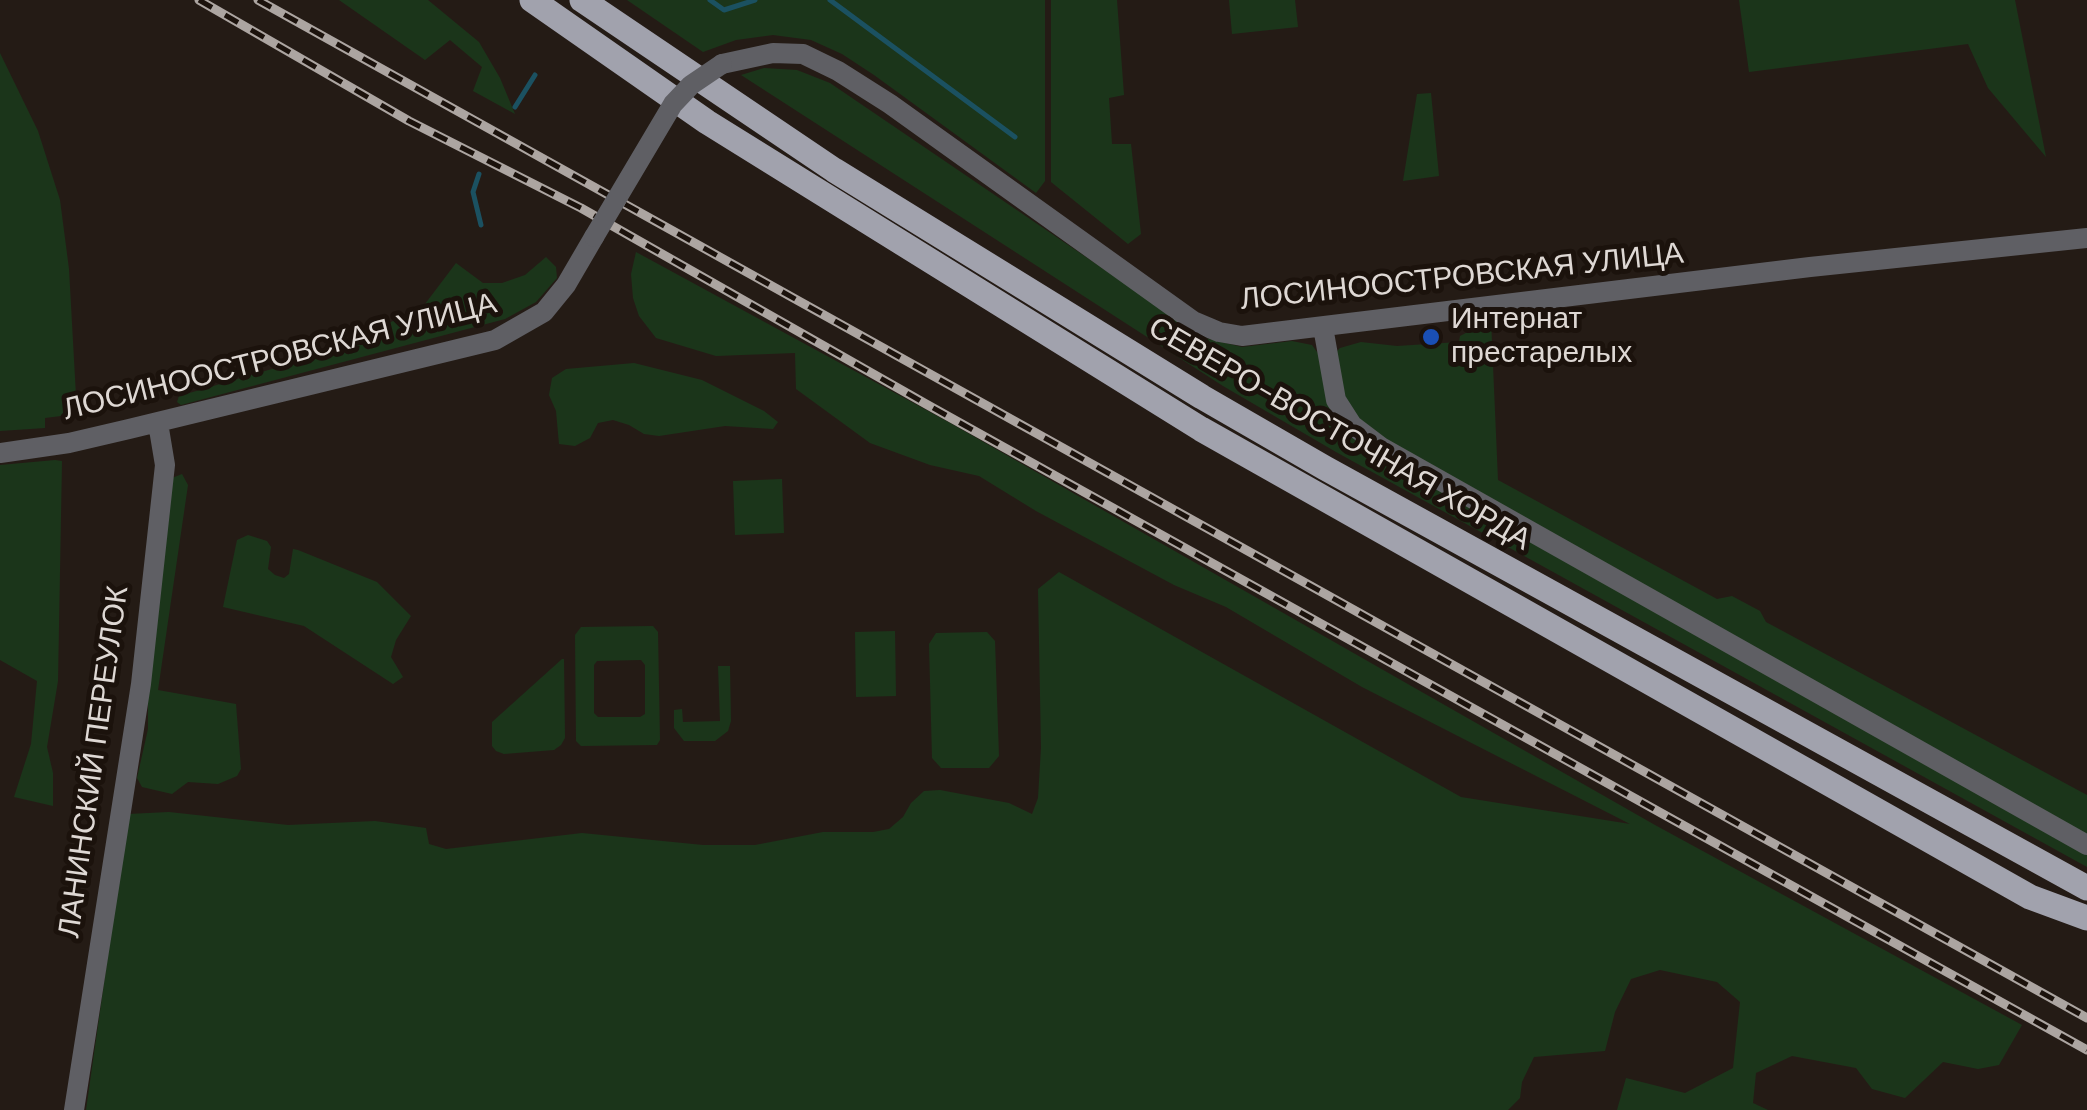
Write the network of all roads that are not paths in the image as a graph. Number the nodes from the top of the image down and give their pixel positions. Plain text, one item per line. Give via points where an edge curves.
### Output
1 (532, 0) edge
2 (582, 0) edge
3 (2087, 238) edge
4 (1322, 327) junction
5 (158, 422) junction
6 (0, 452) edge
7 (2087, 845) edge
8 (2087, 888) edge
9 (2030, 897) junction
10 (2087, 918) edge
11 (2087, 928) edge
12 (74, 1110) edge

1 - 9 main road, СЕВЕРО-ВОСТОЧНАЯ ХОРДА via 707,122 1202,430
2 - 8 main road, СЕВЕРО-ВОСТОЧНАЯ ХОРДА via 834,170 1202,397
3 - 4 street, ЛОСИНООСТРОВСКАЯ УЛИЦА
4 - 5 street, ЛОСИНООСТРОВСКАЯ УЛИЦА, bridge via 1242,336 1194,321 890,104 803,54 773,52 722,64 673,104 544,312 495,340
4 - 7 street via 1336,400 1362,434
5 - 6 street, ЛОСИНООСТРОВСКАЯ УЛИЦА
5 - 12 street, ЛАНИНСКИЙ ПЕРЕУЛОК via 165,464 141,684
9 - 10 main road, СЕВЕРО-ВОСТОЧНАЯ ХОРДА
9 - 11 street, СЕВЕРО-ВОСТОЧНАЯ ХОРДА

